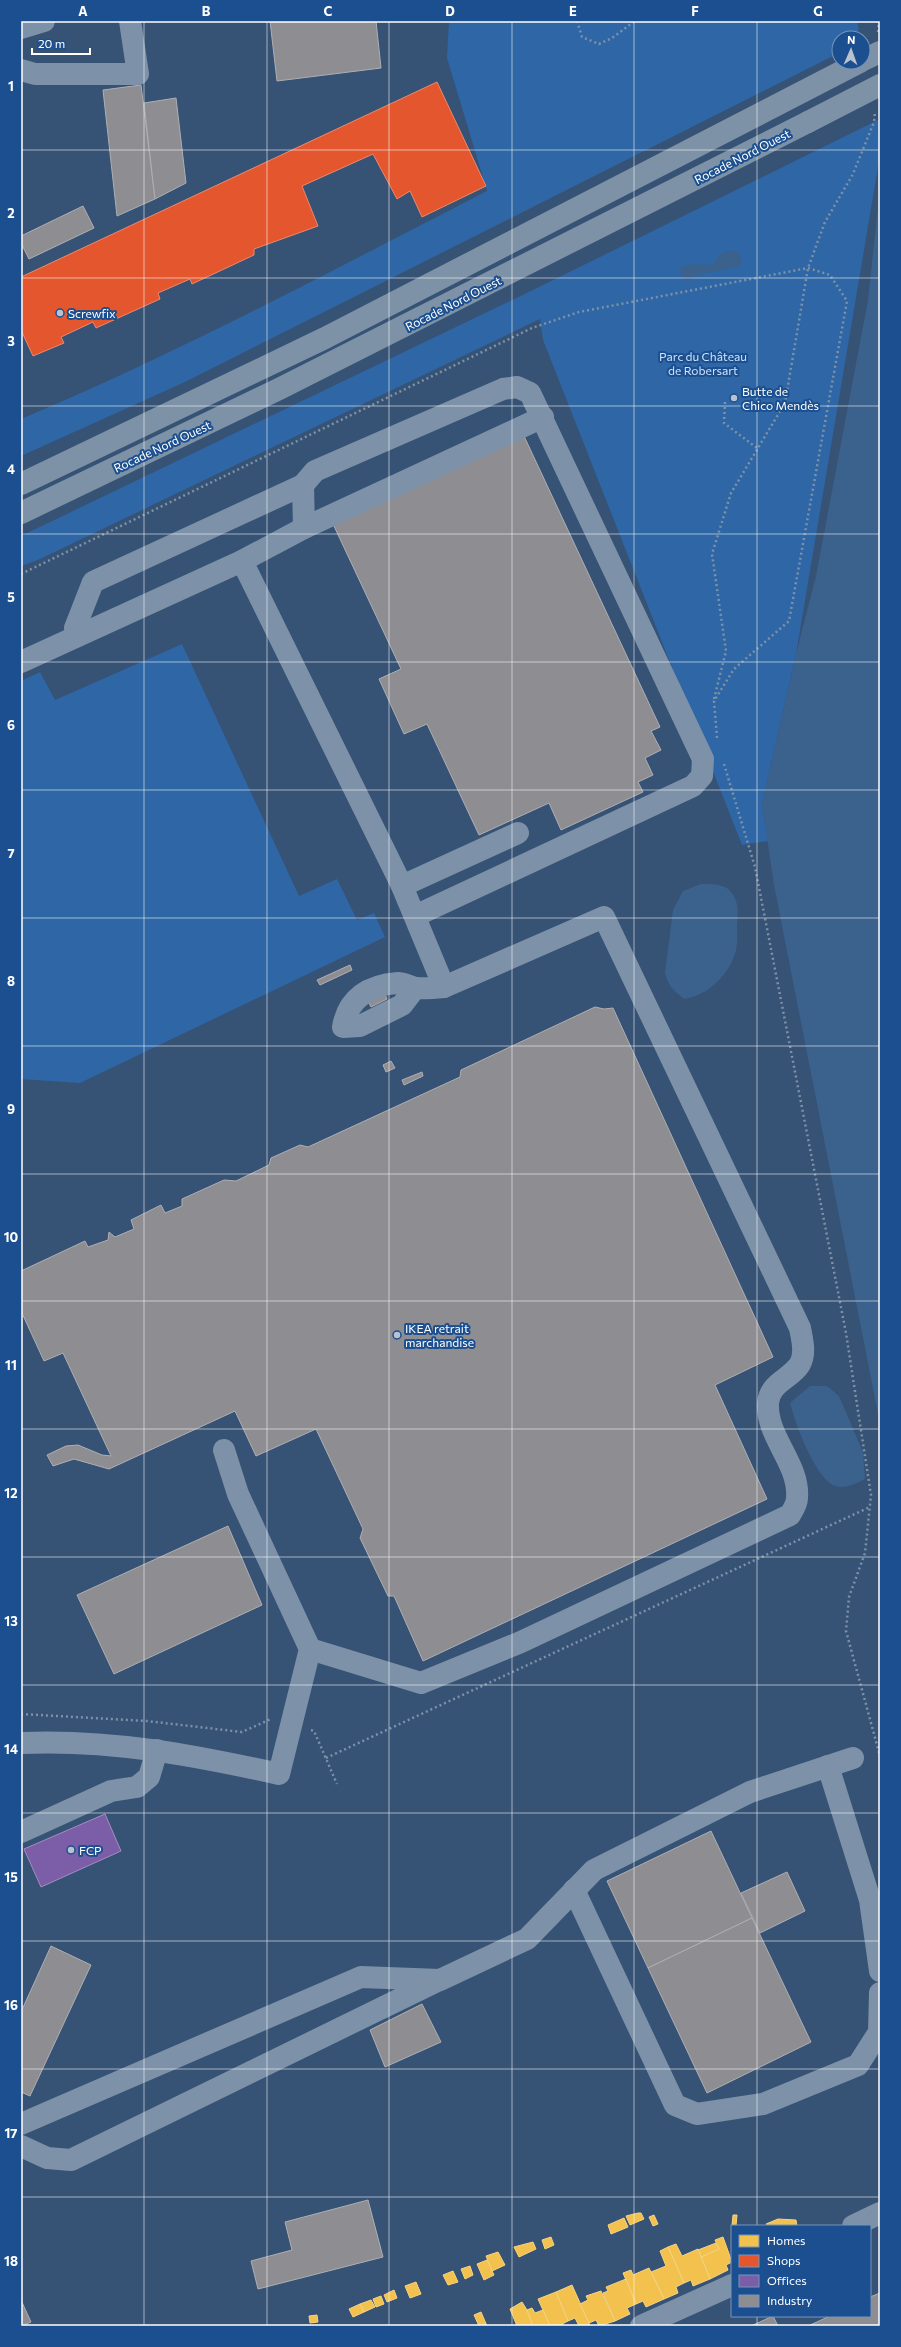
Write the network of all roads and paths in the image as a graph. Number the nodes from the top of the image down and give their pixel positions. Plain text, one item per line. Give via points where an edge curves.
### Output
1 (44, 21) edge
2 (130, 21) edge
3 (577, 21) edge
4 (635, 21) edge
5 (879, 21) edge
6 (21, 28) edge
7 (879, 44) edge
8 (871, 52) edge
9 (21, 70) edge
10 (844, 70) edge
11 (880, 85) edge
12 (875, 107) dead end
13 (808, 268) junction
14 (725, 402) dead end
15 (543, 417) junction
16 (97, 448) junction
17 (757, 448) junction
18 (21, 478) edge
19 (21, 484) edge
20 (303, 485) junction
21 (23, 512) edge
22 (304, 528) junction
23 (242, 561) junction
24 (21, 574) edge
25 (79, 635) junction
26 (21, 662) edge
27 (714, 701) junction
28 (718, 743) dead end
29 (722, 758) dead end
30 (518, 833) dead end
31 (402, 886) junction
32 (415, 916) junction
33 (415, 988) dead end
34 (444, 988) junction
35 (224, 1450) dead end
36 (870, 1507) junction
37 (310, 1649) junction
38 (21, 1714) edge
39 (291, 1723) junction
40 (21, 1743) edge
41 (157, 1750) junction
42 (880, 1756) edge
43 (326, 1758) junction
44 (852, 1758) dead end
45 (828, 1766) junction
46 (337, 1784) dead end
47 (21, 1832) edge
48 (574, 1890) junction
49 (880, 1971) edge
50 (440, 1980) junction
51 (880, 1993) edge
52 (21, 2124) edge
53 (21, 2146) edge
54 (880, 2213) edge
55 (855, 2225) edge
56 (731, 2285) edge
57 (641, 2326) edge

1 - 6 street
2 - 9 street via 138,74 35,74
3 - 4 path via 582,37 599,44
5 - 7 path
7 - 8 highway, bridge
10 - 16 highway via 338,331
11 - 21 highway, Rocade Nord Ouest, bridge via 286,386
12 - 13 path via 874,122 852,174 825,222
13 - 17 path via 785,403
13 - 24 path via 579,312 532,328
13 - 27 path via 830,275 847,301 789,621 734,669
14 - 17 path via 724,423
15 - 20 street via 530,392 517,387 503,389 315,471
15 - 22 street
15 - 32 street via 703,759 702,776 692,786
16 - 18 highway
16 - 19 highway
17 - 27 path via 731,493 712,554 726,651
20 - 22 street
20 - 25 street via 93,582 74,628
22 - 23 street
23 - 25 street
23 - 31 street
25 - 26 street
27 - 28 path
29 - 36 path via 755,867 804,1110 846,1333 871,1495
30 - 31 street
31 - 32 street
32 - 34 street
33 - 34 street
34 - 37 street via 604,917 800,1328 803,1348 800,1364 772,1389 768,1402 769,1417 796,1481 798,1500 790,1515 521,1642 421,1683
35 - 37 street via 238,1494
36 - 42 path via 865,1553 849,1597 846,1631
36 - 43 path
37 - 39 street
38 - 39 path via 147,1721 242,1732 273,1718
39 - 41 street via 279,1774
39 - 43 path via 314,1731
40 - 41 street via 80,1743
41 - 47 street via 149,1777 137,1787 111,1791
43 - 46 path
44 - 45 street
45 - 48 street via 750,1792 594,1870
45 - 49 street via 870,1900
48 - 50 street via 527,1939
48 - 51 street via 675,2105 697,2114 762,2104 858,2065 879,2032
50 - 52 street via 361,1977
50 - 53 street via 72,2160 47,2158
54 - 55 street
56 - 57 street

